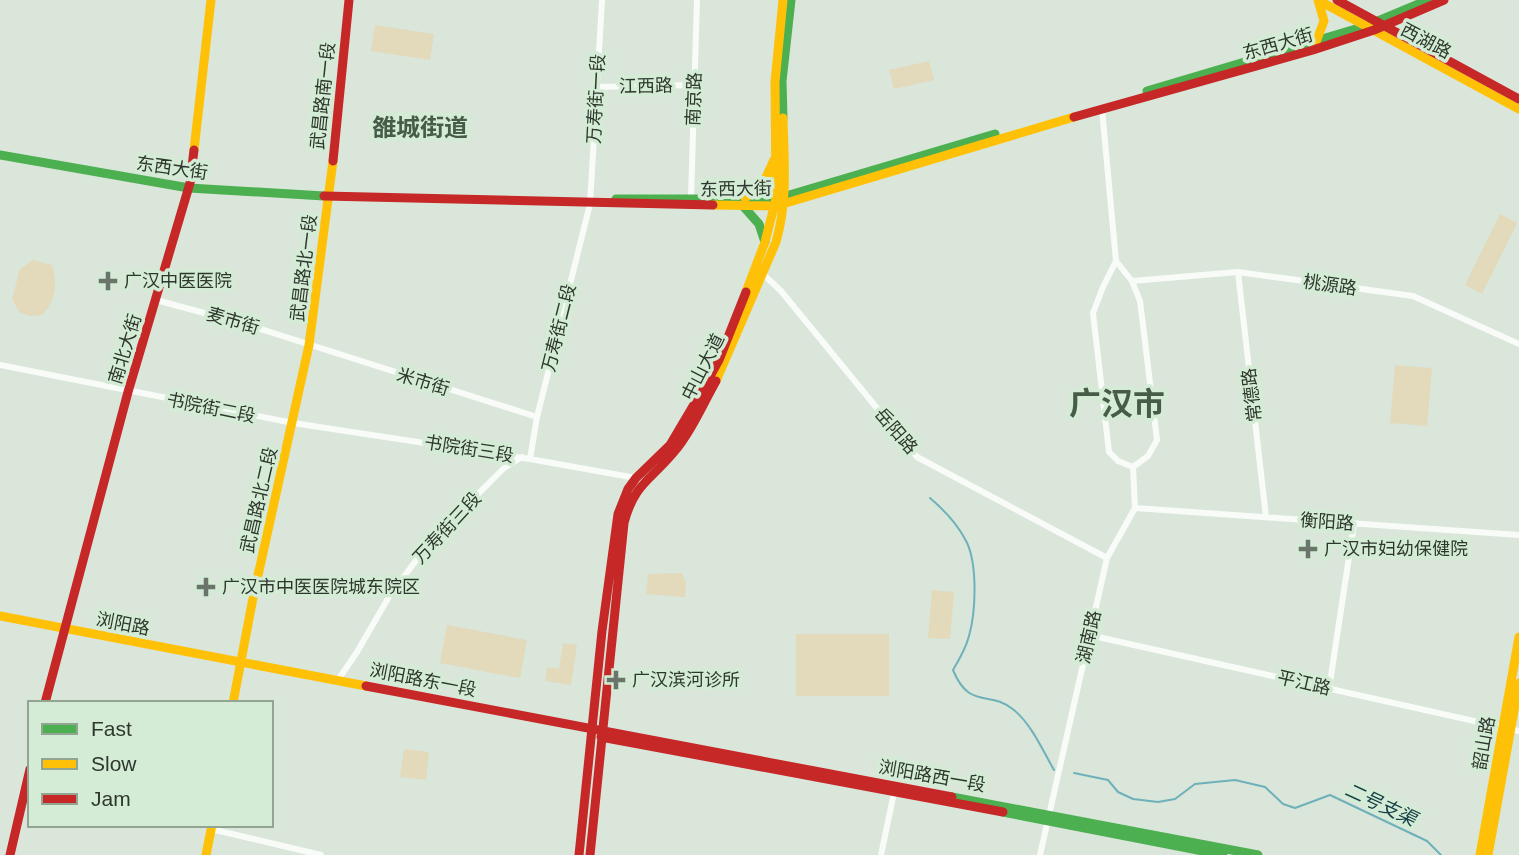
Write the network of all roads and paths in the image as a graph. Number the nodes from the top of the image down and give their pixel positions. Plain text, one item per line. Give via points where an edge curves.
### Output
1 (211, 0) edge
2 (349, 0) edge
3 (602, 0) edge
4 (697, 0) edge
5 (783, 0) edge
6 (791, 0) edge
7 (1318, 0) edge
8 (1338, 0) edge
9 (1428, 0) edge
10 (1444, 0) edge
11 (1375, 26) junction
12 (1316, 42) junction
13 (695, 85) junction
14 (597, 87) junction
15 (1519, 99) edge
16 (1102, 109) junction
17 (1519, 109) edge
18 (0, 149) edge
19 (0, 155) edge
20 (776, 156) junction
21 (190, 186) junction
22 (329, 193) junction
23 (691, 199) junction
24 (590, 201) junction
25 (781, 201) junction
26 (744, 202) junction
27 (765, 242) junction
28 (1116, 261) junction
29 (1238, 272) junction
30 (763, 274) junction
31 (1132, 281) junction
32 (156, 300) junction
33 (1519, 344) edge
34 (309, 345) junction
35 (0, 365) edge
36 (128, 392) junction
37 (537, 417) junction
38 (293, 423) junction
39 (522, 457) junction
40 (530, 458) junction
41 (1133, 467) junction
42 (640, 480) junction
43 (1135, 508) junction
44 (1266, 517) junction
45 (1354, 523) junction
46 (1519, 535) edge
47 (1107, 558) junction
48 (0, 616) edge
49 (64, 629) junction
50 (1089, 635) junction
51 (1519, 637) edge
52 (240, 663) junction
53 (338, 680) junction
54 (1519, 683) edge
55 (1329, 689) junction
56 (46, 701) edge
57 (233, 701) edge
58 (1511, 730) edge
59 (598, 733) junction
60 (28, 777) edge
61 (895, 789) junction
62 (1049, 817) junction
63 (211, 827) edge
64 (0, 852) edge
65 (8, 855) edge
66 (206, 855) edge
67 (321, 855) edge
68 (579, 855) edge
69 (590, 855) edge
70 (881, 855) edge
71 (1040, 855) edge
72 (1223, 855) edge
73 (1258, 855) edge
74 (1480, 855) edge
75 (1488, 855) edge

1 - 21 street, 南北大街
2 - 22 street, 武昌路南一段
3 - 14 street, 万寿街一段
4 - 13 street, 南京路
5 - 20 street, 中山大道 via 775,82
6 - 25 street, 中山大道 via 782,81
7 - 11 street, 西湖路
7 - 12 street via 1325,26
8 - 11 street, 西湖路
9 - 11 street, 东西大街
10 - 11 street, 东西大街
11 - 12 street, 东西大街
11 - 15 street, 西湖路
11 - 16 street, 东西大街 via 1300,54
11 - 17 street, 西湖路
12 - 25 street, 东西大街
13 - 14 street, 江西路
13 - 23 street, 南京路
14 - 24 street, 万寿街一段
16 - 25 street, 东西大街
16 - 28 street
18 - 21 street, 东西大街
19 - 21 street, 东西大街
20 - 25 street, 中山大道
20 - 26 street via 762,186
21 - 22 street, 东西大街
21 - 32 street, 南北大街
22 - 24 street, 东西大街
22 - 34 street, 武昌路北一段
23 - 24 street, 东西大街
23 - 26 street, 东西大街
24 - 26 street, 东西大街
24 - 37 street, 万寿街二段
25 - 26 street, 东西大街
25 - 27 street, 中山大道
25 - 30 street, 中山大道 via 783,218
26 - 27 street
27 - 42 street, 中山大道 via 719,360 670,445
28 - 31 street
28 - 41 street via 1093,313 1109,452
29 - 31 street, 桃源路
29 - 33 street, 桃源路 via 1413,296
29 - 44 street, 常德路
30 - 42 street, 中山大道 via 720,375 675,451
30 - 47 street, 岳阳路 via 917,457
31 - 41 street via 1140,301 1157,440 1149,456
32 - 34 street, 麦市街
32 - 36 street, 南北大街
34 - 37 street, 米市街
34 - 38 street, 武昌路北二段
35 - 36 street, 书院街二段
36 - 38 street, 书院街二段
36 - 49 street, 南北大街
37 - 40 street, 万寿街二段
38 - 39 street, 书院街三段
38 - 52 street, 武昌路北二段
39 - 40 street, 书院街三段
39 - 53 street, 万寿街三段 via 504,468 430,542 390,595
40 - 42 street, 书院街三段
41 - 43 street
42 - 59 street, 中山大道 via 624,523
43 - 44 street, 衡阳路
43 - 47 street, 湖南路
44 - 45 street, 衡阳路
45 - 46 street, 衡阳路
45 - 55 street
47 - 50 street, 湖南路
48 - 49 street, 浏阳路
49 - 52 street, 浏阳路
49 - 56 street, 南北大街
50 - 55 street, 平江路
50 - 62 street, 湖南路
51 - 58 street, 韶山路
52 - 53 street, 浏阳路东一段
52 - 57 street, 武昌路北二段
53 - 59 street, 浏阳路东一段
54 - 58 street, 韶山路
55 - 58 street, 平江路
58 - 74 street, 韶山路
58 - 75 street, 韶山路
59 - 61 street, 浏阳路西一段
59 - 68 street
59 - 69 street via 600,762
60 - 65 street
61 - 62 street, 浏阳路西一段
61 - 70 street
62 - 71 street, 湖南路
62 - 72 street
62 - 73 street, 浏阳路西一段
63 - 66 street
63 - 67 street
64 - 65 street

